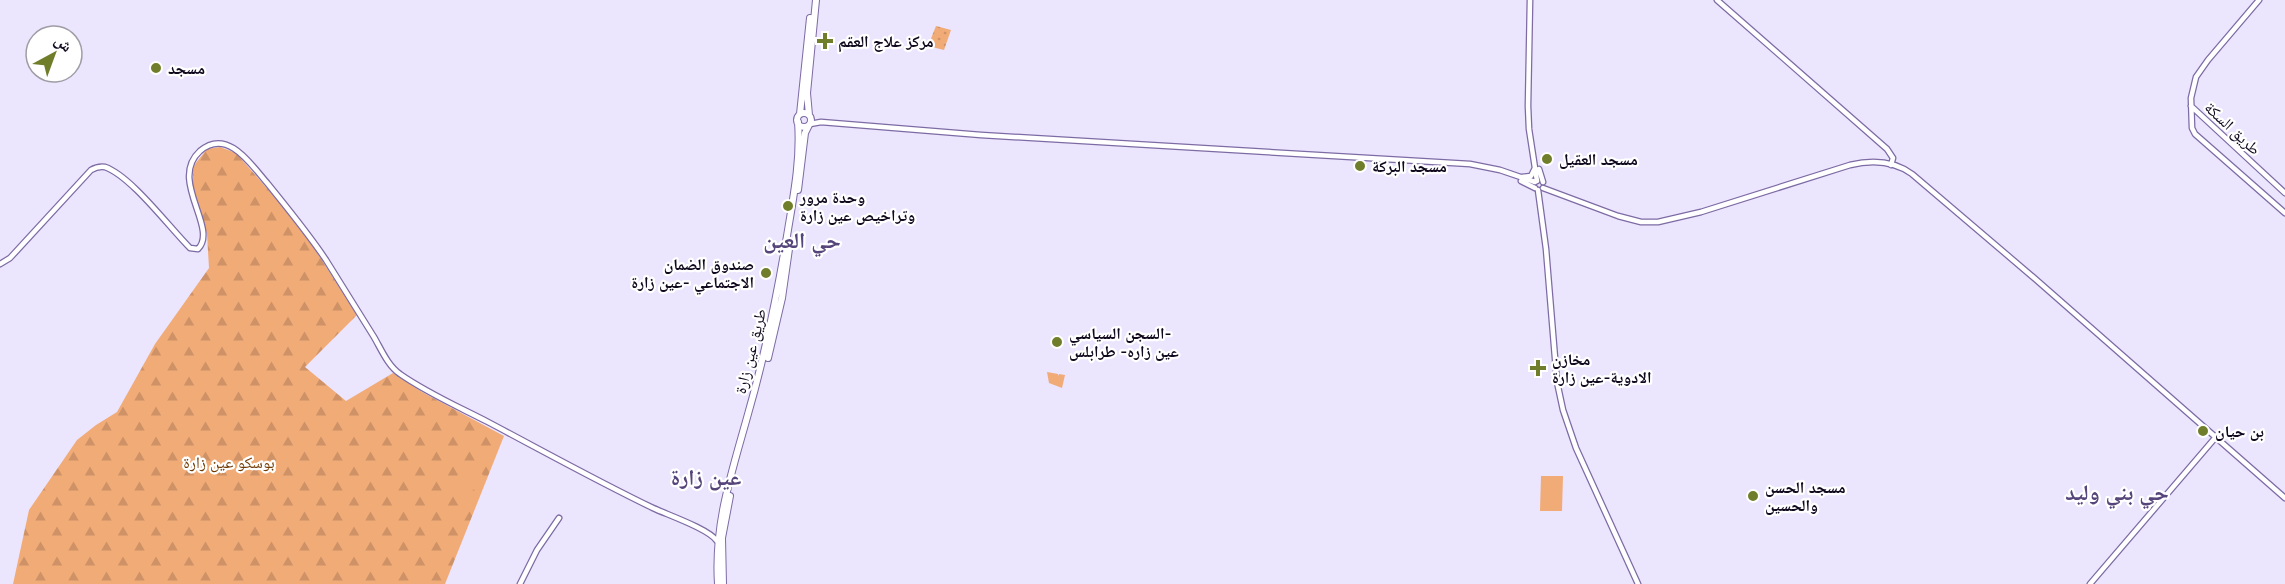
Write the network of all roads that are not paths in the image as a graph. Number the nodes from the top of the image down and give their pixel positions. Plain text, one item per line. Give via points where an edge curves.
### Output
1 (814, 0) edge
2 (1530, 0) edge
3 (1717, 0) edge
4 (2259, 0) edge
5 (2191, 106) junction
6 (804, 107) junction
7 (800, 114) junction
8 (810, 115) junction
9 (798, 122) junction
10 (821, 122) junction
11 (1529, 123) junction
12 (809, 124) junction
13 (802, 132) junction
14 (1890, 152) junction
15 (1893, 158) junction
16 (1890, 164) junction
17 (1536, 165) junction
18 (1900, 167) junction
19 (1500, 170) junction
20 (1520, 177) junction
21 (1525, 183) junction
22 (1540, 185) junction
23 (2285, 192) edge
24 (1540, 198) junction
25 (2285, 213) edge
26 (1546, 249) junction
27 (0, 264) edge
28 (2216, 438) junction
29 (2212, 443) junction
30 (2285, 498) edge
31 (559, 518) dead end
32 (719, 529) junction
33 (710, 533) junction
34 (717, 541) junction
35 (520, 584) edge
36 (718, 584) edge
37 (723, 584) edge
38 (1638, 584) edge
39 (2090, 584) edge

1 - 6 main road
2 - 11 main road
3 - 14 main road
4 - 5 main road via 2201,69 2192,87
5 - 23 main road, طريق السكة
5 - 25 main road via 2194,133
6 - 7 main road
6 - 8 main road
7 - 8 main road
7 - 9 main road
8 - 10 main road
8 - 12 main road
9 - 12 main road via 803,126
9 - 13 main road, طريق عين زارة
10 - 12 main road
10 - 19 main road via 1470,164
11 - 17 main road
11 - 22 main road
12 - 13 main road, طريق عين زارة
13 - 32 main road, طريق عين زارة via 764,357
13 - 37 main road, طريق عين زارة via 795,213 774,334 726,514 720,556
14 - 15 main road
14 - 16 main road
15 - 16 main road
15 - 18 main road
16 - 18 main road
16 - 22 main road via 1850,165 1658,222 1618,216
17 - 20 main road via 1532,175
17 - 22 main road
18 - 28 main road via 1972,224
19 - 20 main road
19 - 21 main road
20 - 22 main road
21 - 22 main road
21 - 24 main road
22 - 24 main road
22 - 26 main road
24 - 26 main road
26 - 38 main road via 1557,382 1565,418
27 - 33 main road via 10,258 91,170 100,166 128,183 190,248 198,249 203,235 190,191 191,167 197,154 207,146 231,146 307,232 397,372 605,484
28 - 29 main road
28 - 29 main road
28 - 30 main road
29 - 39 main road
31 - 35 main road
32 - 33 main road
32 - 34 main road, طريق عين زارة
33 - 34 main road
34 - 36 main road, طريق عين زارة

